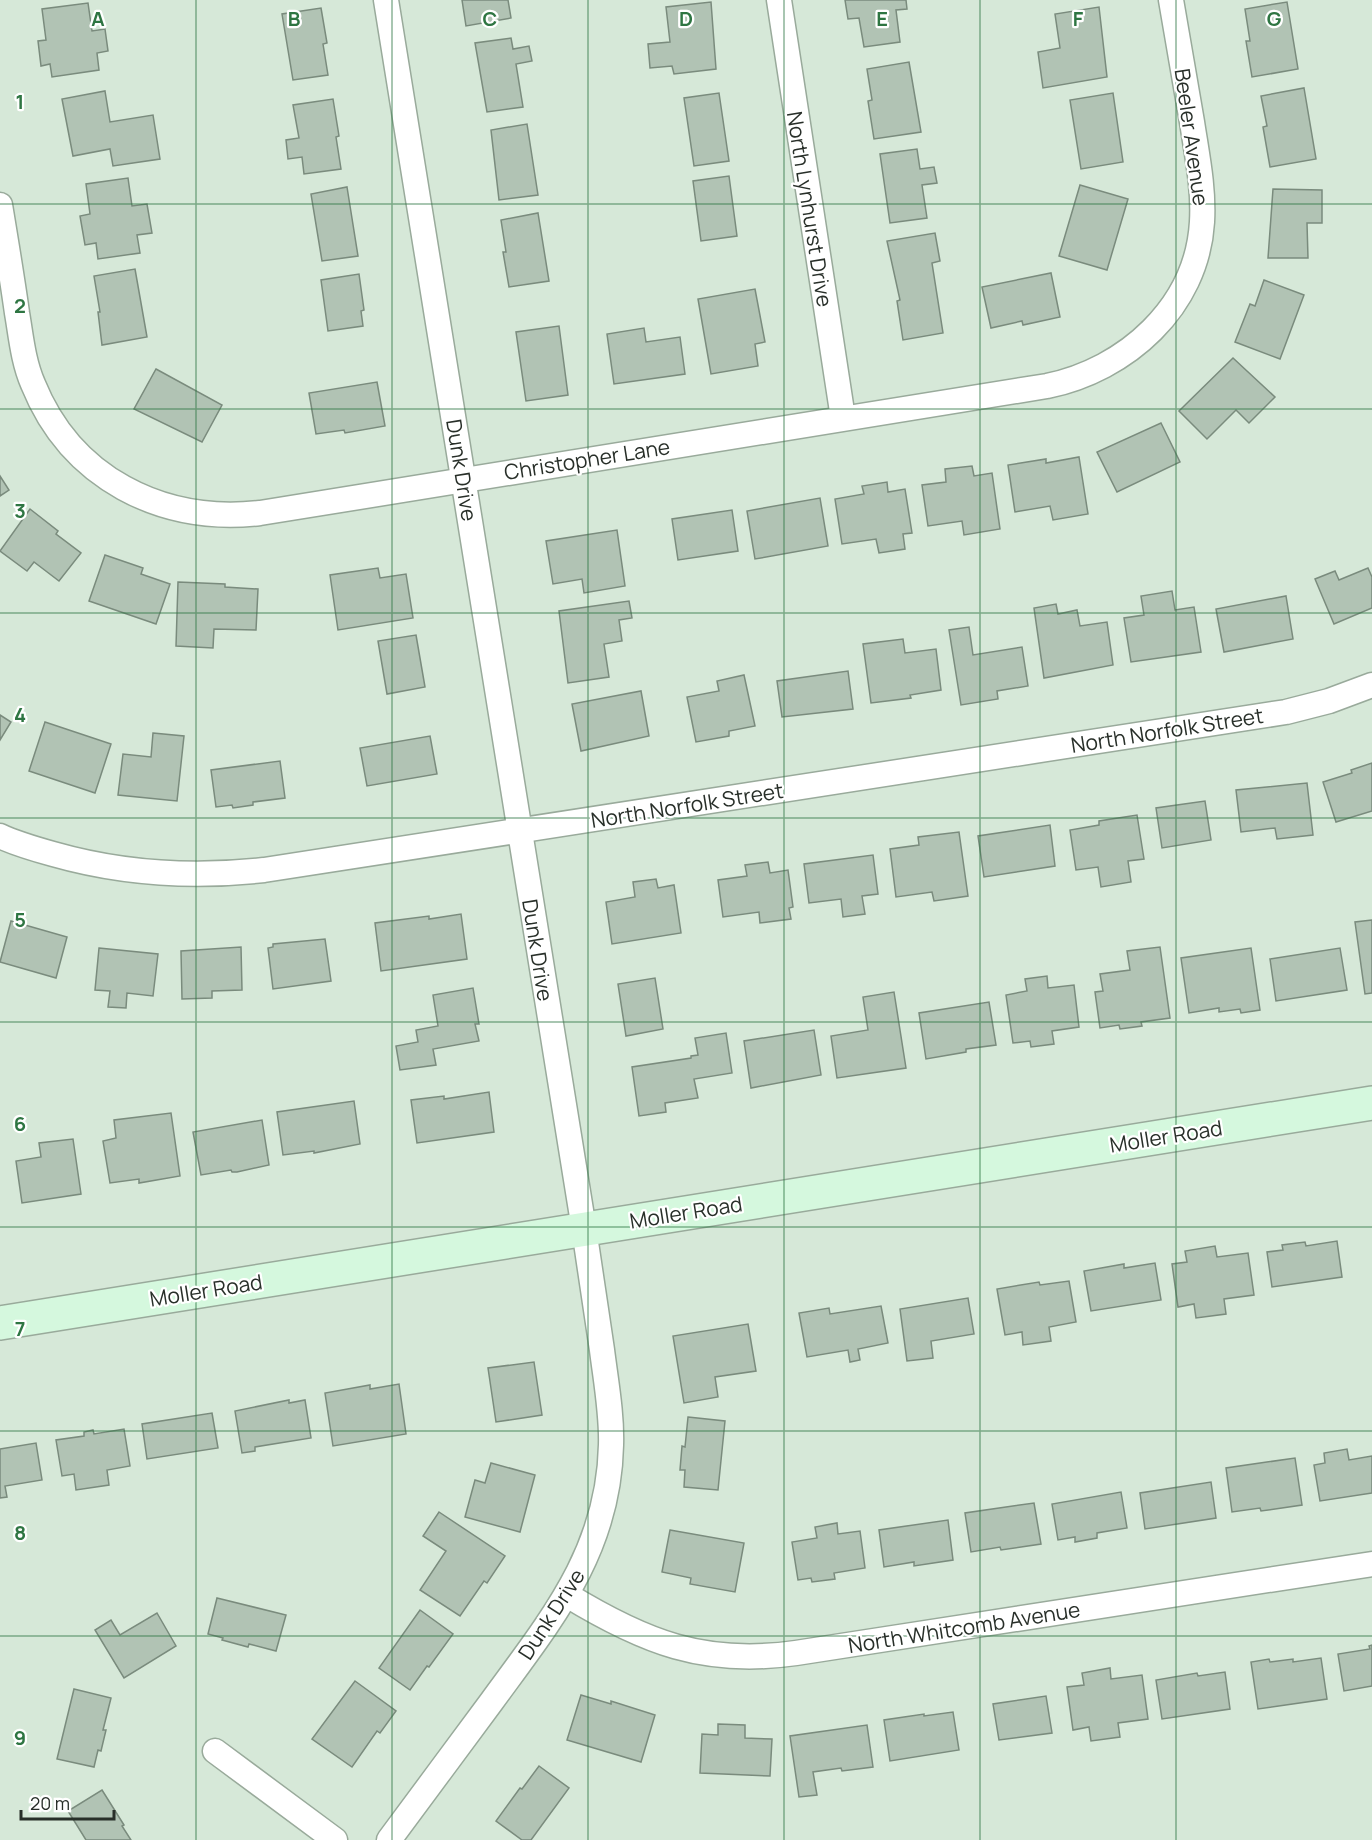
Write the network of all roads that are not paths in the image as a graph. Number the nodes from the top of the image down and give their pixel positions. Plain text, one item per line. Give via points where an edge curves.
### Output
1 (386, 0) edge
2 (779, 0) edge
3 (1171, 0) edge
4 (0, 205) edge
5 (1150, 332) joint
6 (843, 418) junction
7 (463, 479) junction
8 (1372, 685) edge
9 (519, 831) junction
10 (0, 836) edge
11 (1372, 1103) edge
12 (584, 1228) junction
13 (0, 1323) edge
14 (1372, 1564) edge
15 (567, 1595) junction
16 (215, 1751) dead end
17 (335, 1840) edge
18 (389, 1840) edge

1 - 7 street, Dunk Drive
2 - 6 street, North Lynhurst Drive
3 - 5 street, Beeler Avenue via 1200,171 1202,223 1198,249 1183,286 1170,311
4 - 7 street, Christopher Lane via 32,383 45,410 72,447 93,468 132,493 194,513 234,515
5 - 6 street, Christopher Lane via 1116,360 1076,379
6 - 7 street, Christopher Lane
7 - 9 street, Dunk Drive
8 - 9 street, North Norfolk Street via 1286,712
9 - 10 street, North Norfolk Street via 264,870 206,875 103,866
9 - 12 street, Dunk Drive
11 - 12 main road, Moller Road
12 - 13 main road, Moller Road
12 - 15 street, Dunk Drive via 608,1396 611,1445 593,1541
14 - 15 street, North Whitcomb Avenue via 760,1656 720,1656 677,1648 622,1627
15 - 18 street, Dunk Drive
16 - 17 street

